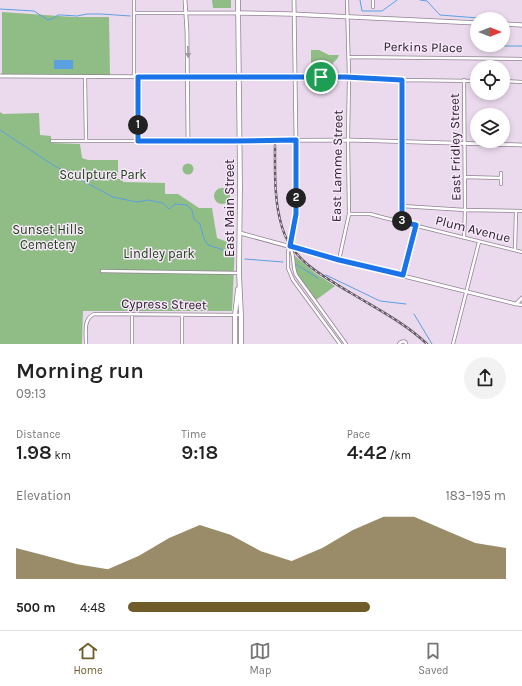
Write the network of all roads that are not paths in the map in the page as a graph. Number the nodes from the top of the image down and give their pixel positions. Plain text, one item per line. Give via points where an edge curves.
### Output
1 (134, 0) edge
2 (185, 0) edge
3 (238, 0) edge
4 (294, 0) edge
5 (347, 0) edge
6 (373, 0) edge
7 (373, 7) dead end
8 (134, 13) junction
9 (186, 13) junction
10 (238, 13) junction
11 (294, 14) junction
12 (348, 16) junction
13 (470, 23) edge
14 (510, 24) edge
15 (522, 25) edge
16 (349, 57) junction
17 (522, 59) edge
18 (0, 76) edge
19 (86, 77) junction
20 (136, 77) junction
21 (188, 77) junction
22 (239, 77) junction
23 (295, 77) junction
24 (349, 77) junction
25 (402, 80) junction
26 (464, 80) junction
27 (470, 80) edge
28 (510, 81) edge
29 (522, 82) edge
30 (296, 140) junction
31 (348, 140) junction
32 (52, 141) dead end
33 (86, 141) junction
34 (138, 141) junction
35 (188, 141) junction
36 (239, 141) junction
37 (402, 142) junction
38 (465, 143) junction
39 (522, 145) edge
40 (501, 173) dead end
41 (465, 177) junction
42 (501, 178) junction
43 (501, 184) dead end
44 (402, 206) junction
45 (465, 210) junction
46 (516, 211) junction
47 (522, 211) edge
48 (349, 214) junction
49 (402, 222) junction
50 (416, 225) junction
51 (240, 233) junction
52 (464, 238) junction
53 (479, 242) junction
54 (290, 246) junction
55 (515, 250) junction
56 (522, 252) edge
57 (339, 260) junction
58 (102, 270) dead end
59 (239, 273) junction
60 (403, 275) junction
61 (467, 291) junction
62 (522, 298) edge
63 (516, 304) junction
64 (522, 305) edge
65 (132, 314) junction
66 (182, 315) junction
67 (235, 315) junction
68 (241, 315) junction
69 (86, 344) edge
70 (132, 344) edge
71 (182, 344) edge
72 (235, 344) edge
73 (241, 344) edge
74 (340, 344) edge
75 (346, 344) edge
76 (399, 344) edge
77 (406, 344) edge
78 (453, 344) edge

1 - 8 street
2 - 9 street
3 - 10 highway, East Main Street
4 - 11 street
5 - 12 street, East Lamme Street
6 - 7 street
8 - 9 street
8 - 20 street
9 - 10 street
9 -> 21 street
10 - 11 main road
10 - 22 highway, East Main Street
11 - 12 main road
11 - 23 street
12 - 13 main road
12 - 16 street, East Lamme Street
14 - 15 main road
16 - 17 street, Perkins Place
16 - 24 street, East Lamme Street
18 - 19 street
19 - 20 street
19 - 33 street
20 - 21 street
20 - 34 street
21 - 22 street
21 - 35 street
22 - 23 street
22 - 36 highway, East Main Street
23 - 24 street
23 - 30 street
24 - 25 street
24 - 31 street, East Lamme Street
25 - 26 street
25 - 37 street
26 - 27 street
26 - 38 street, East Fridley Street
28 - 29 street
30 - 31 street
30 - 36 street
30 - 54 street via 296,214
31 - 37 street
31 - 48 street, East Lamme Street
32 - 33 street
33 - 34 street
34 - 35 street
35 - 36 street
36 - 51 highway, East Main Street
37 - 38 street
37 - 44 street
38 - 39 street
38 - 41 street, East Fridley Street
40 - 42 street
41 - 42 street
41 - 45 street, East Fridley Street
42 - 43 street
44 - 45 street
44 - 49 street
45 - 46 street
45 - 52 street, East Fridley Street
46 - 47 street
46 - 55 street
48 - 49 street, Plum Avenue via 370,214
48 - 57 street, East Lamme Street
49 - 50 street, Plum Avenue
50 - 52 street, Plum Avenue
50 - 60 street
51 - 54 street
51 - 59 highway, East Main Street
52 - 53 street, Plum Avenue
53 - 55 street, Plum Avenue
53 - 61 street
54 - 57 street
54 - 74 street via 288,264 291,277
54 - 75 street via 296,275
55 - 56 street, Plum Avenue
57 - 60 street
58 - 59 street
59 - 67 highway, East Main Street
59 - 68 highway, East Main Street
60 - 61 street
61 - 63 street
61 - 78 street
62 - 63 street
63 - 64 street
65 - 66 street, Cypress Street
65 - 69 street, Cypress Street via 92,314 86,321
65 - 70 street
66 - 67 street, Cypress Street
66 - 71 street
67 - 68 street, Cypress Street
67 - 72 highway, East Main Street
68 - 73 highway, East Main Street
76 - 77 street via 403,341

